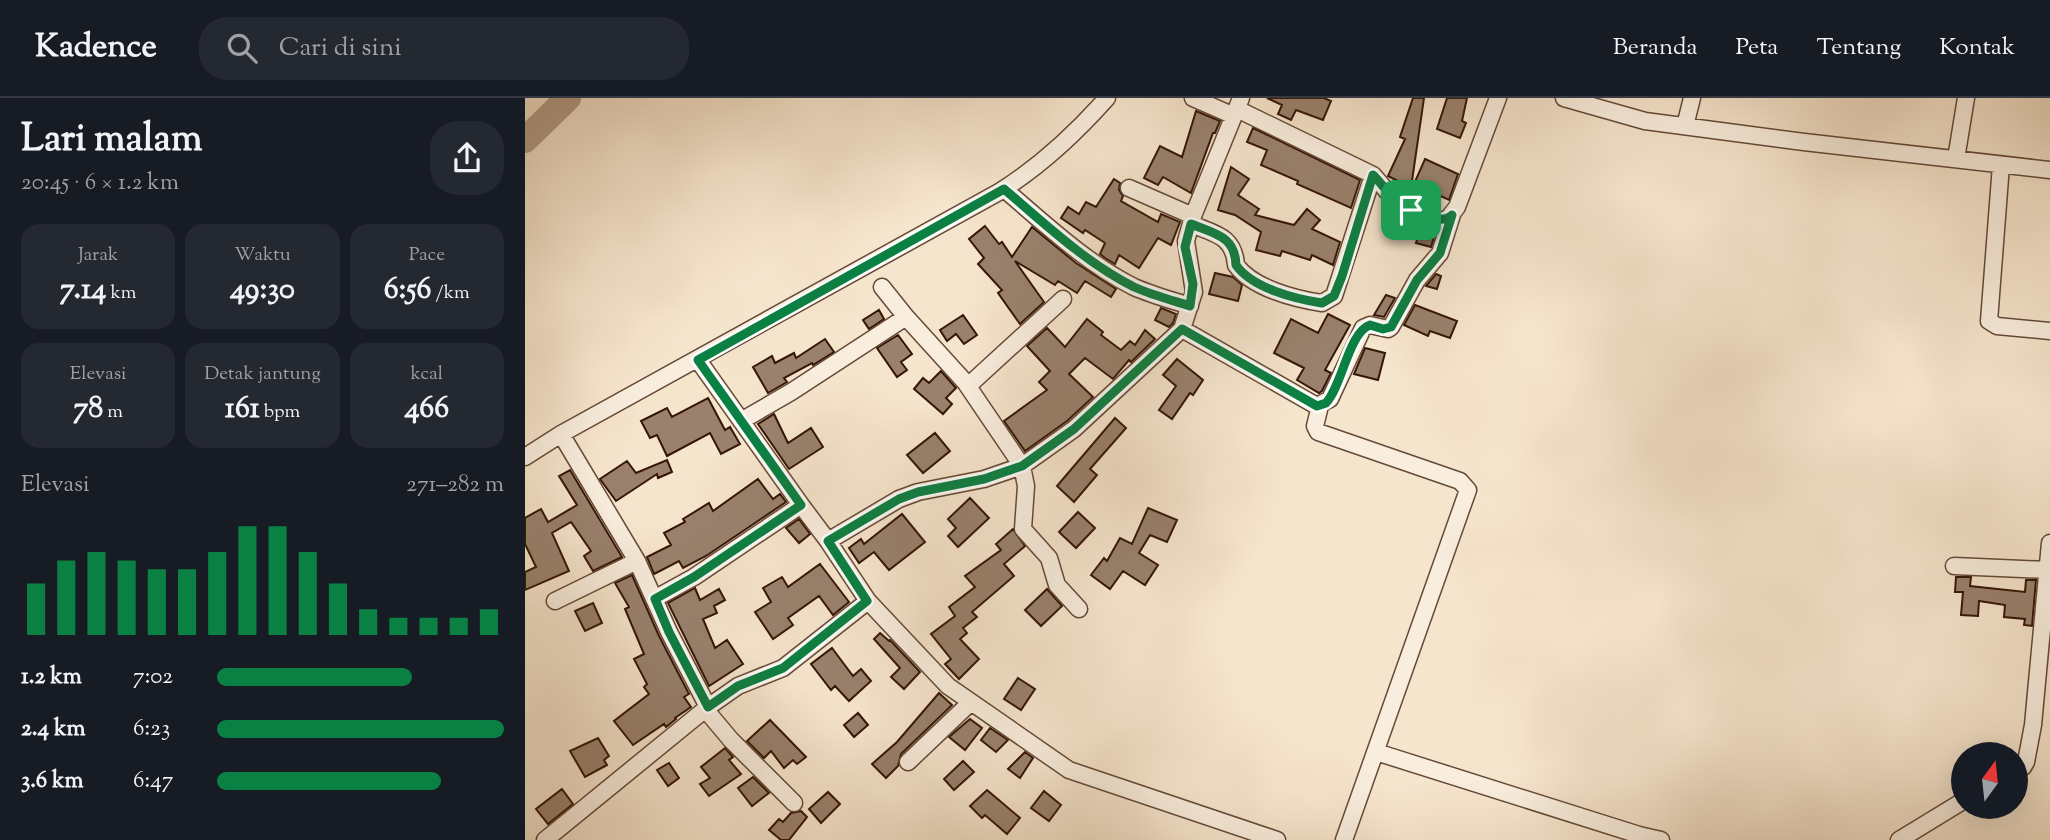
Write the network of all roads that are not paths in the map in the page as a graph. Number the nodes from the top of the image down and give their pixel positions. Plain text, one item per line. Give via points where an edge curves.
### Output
1 (1107, 98) edge
2 (1193, 98) edge
3 (1498, 98) edge
4 (1564, 98) edge
5 (1692, 98) edge
6 (1966, 98) edge
7 (1237, 108) edge
8 (1685, 126) junction
9 (1956, 159) junction
10 (2001, 165) junction
11 (2050, 170) edge
12 (1373, 175) junction
13 (1129, 188) dead end
14 (1004, 189) junction
15 (1452, 215) junction
16 (1192, 220) junction
17 (883, 287) dead end
18 (1063, 299) dead end
19 (1190, 306) junction
20 (907, 317) junction
21 (1182, 329) junction
22 (2050, 331) edge
23 (698, 360) junction
24 (968, 386) junction
25 (1317, 406) junction
26 (741, 421) junction
27 (561, 434) junction
28 (525, 457) edge
29 (1022, 466) junction
30 (801, 505) junction
31 (828, 541) junction
32 (2050, 543) edge
33 (637, 562) junction
34 (1954, 566) dead end
35 (2047, 570) junction
36 (655, 599) junction
37 (555, 601) dead end
38 (867, 601) junction
39 (1079, 609) dead end
40 (2046, 631) edge
41 (970, 703) junction
42 (707, 708) junction
43 (2033, 725) junction
44 (2050, 732) edge
45 (1376, 752) junction
46 (2028, 756) edge
47 (908, 762) dead end
48 (794, 803) dead end
49 (1951, 809) edge
50 (548, 839) edge
51 (1277, 840) edge
52 (1344, 840) edge
53 (1661, 840) edge
54 (1899, 840) edge

1 - 14 street via 1078,131
2 - 7 street
3 - 15 street
4 - 8 street via 1645,121
5 - 8 street
6 - 9 street
7 - 12 street
7 - 16 street
8 - 9 street
9 - 10 street
10 - 11 street
10 - 22 street via 1989,321 1997,326
12 - 15 street via 1411,210 1439,220
12 - 16 street via 1338,286 1334,296 1322,303 1251,281 1236,265 1230,242
13 - 16 street
14 - 19 street via 1117,277
14 - 23 street
15 - 25 street via 1440,253 1417,280 1391,327 1363,328 1329,399
16 - 19 street via 1185,247 1193,284
17 - 20 street
18 - 24 street
19 - 21 street
20 - 24 street
20 - 26 street
21 - 25 street
21 - 29 street via 1074,429
23 - 26 street
23 - 27 street
24 - 29 street
25 - 45 street via 1318,432 1460,481 1468,490
26 - 30 street
27 - 28 street
27 - 33 street
29 - 31 street via 899,499
29 - 39 street via 1027,486 1023,529 1049,558 1057,585
30 - 31 street
30 - 36 street
31 - 38 street
32 - 35 street
33 - 36 street
33 - 37 street
34 - 35 street
35 - 40 street
36 - 42 street
38 - 41 street
38 - 42 street via 783,668 738,686
40 - 43 street
41 - 47 street
41 - 51 street via 1084,777
42 - 48 street via 731,740
42 - 50 street
43 - 44 street
43 - 46 street
45 - 52 street
45 - 53 street
49 - 54 street

